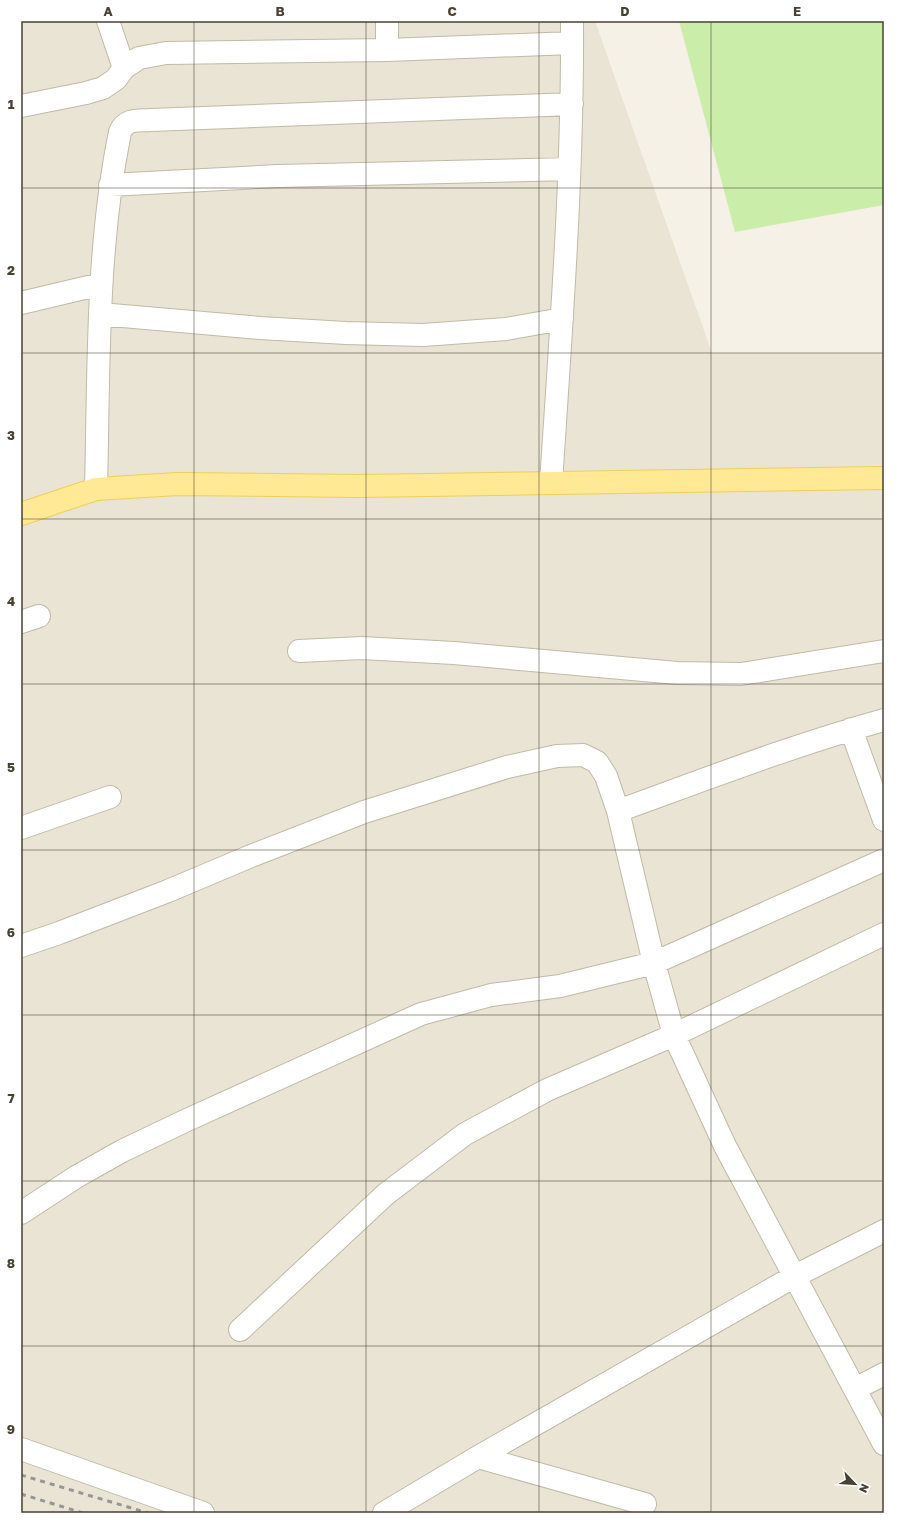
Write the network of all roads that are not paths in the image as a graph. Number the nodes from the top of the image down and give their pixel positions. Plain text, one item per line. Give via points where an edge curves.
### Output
1 (108, 21) edge
2 (388, 21) edge
3 (572, 21) edge
4 (572, 43) junction
5 (387, 50) junction
6 (124, 68) junction
7 (572, 104) junction
8 (21, 106) edge
9 (569, 169) junction
10 (110, 185) junction
11 (101, 284) junction
12 (21, 303) edge
13 (100, 314) junction
14 (562, 319) junction
15 (884, 478) edge
16 (551, 483) junction
17 (96, 489) junction
18 (21, 514) edge
19 (299, 651) dead end
20 (884, 651) edge
21 (884, 720) edge
22 (850, 729) junction
23 (110, 797) dead end
24 (618, 811) junction
25 (884, 820) edge
26 (21, 828) edge
27 (884, 860) edge
28 (884, 934) edge
29 (21, 946) edge
30 (654, 963) junction
31 (674, 1035) junction
32 (21, 1213) edge
33 (884, 1231) edge
34 (796, 1276) junction
35 (240, 1330) dead end
36 (884, 1374) edge
37 (855, 1389) junction
38 (884, 1444) edge
39 (21, 1449) edge
40 (478, 1457) junction
41 (645, 1504) dead end
42 (203, 1513) edge
43 (384, 1513) edge

1 - 6 street
2 - 5 street
3 - 4 street
4 - 5 street
4 - 7 street
5 - 6 street via 166,53 139,58
6 - 8 street via 116,79 103,88
7 - 9 street
7 - 10 street via 129,122 120,132
9 - 10 street via 278,176
9 - 14 street
10 - 11 street
11 - 12 street
11 - 13 street
13 - 14 street via 260,328 423,335 506,329
13 - 17 street
14 - 16 street
15 - 16 main road
16 - 17 main road via 358,486 177,484
17 - 18 main road
19 - 20 street via 370,648 677,673 741,674
21 - 22 street
22 - 24 street
22 - 25 street
23 - 26 street
24 - 29 street via 606,776 597,762 583,755 557,756 507,767 323,827 168,891
24 - 30 street
27 - 30 street
28 - 31 street
30 - 31 street
30 - 32 street via 560,986 491,995 421,1014 122,1151
31 - 34 street via 725,1146
31 - 35 street via 547,1090 465,1134 386,1194
33 - 34 street
34 - 37 street
34 - 40 street
36 - 37 street
37 - 38 street
39 - 42 street
40 - 41 street
40 - 43 street

